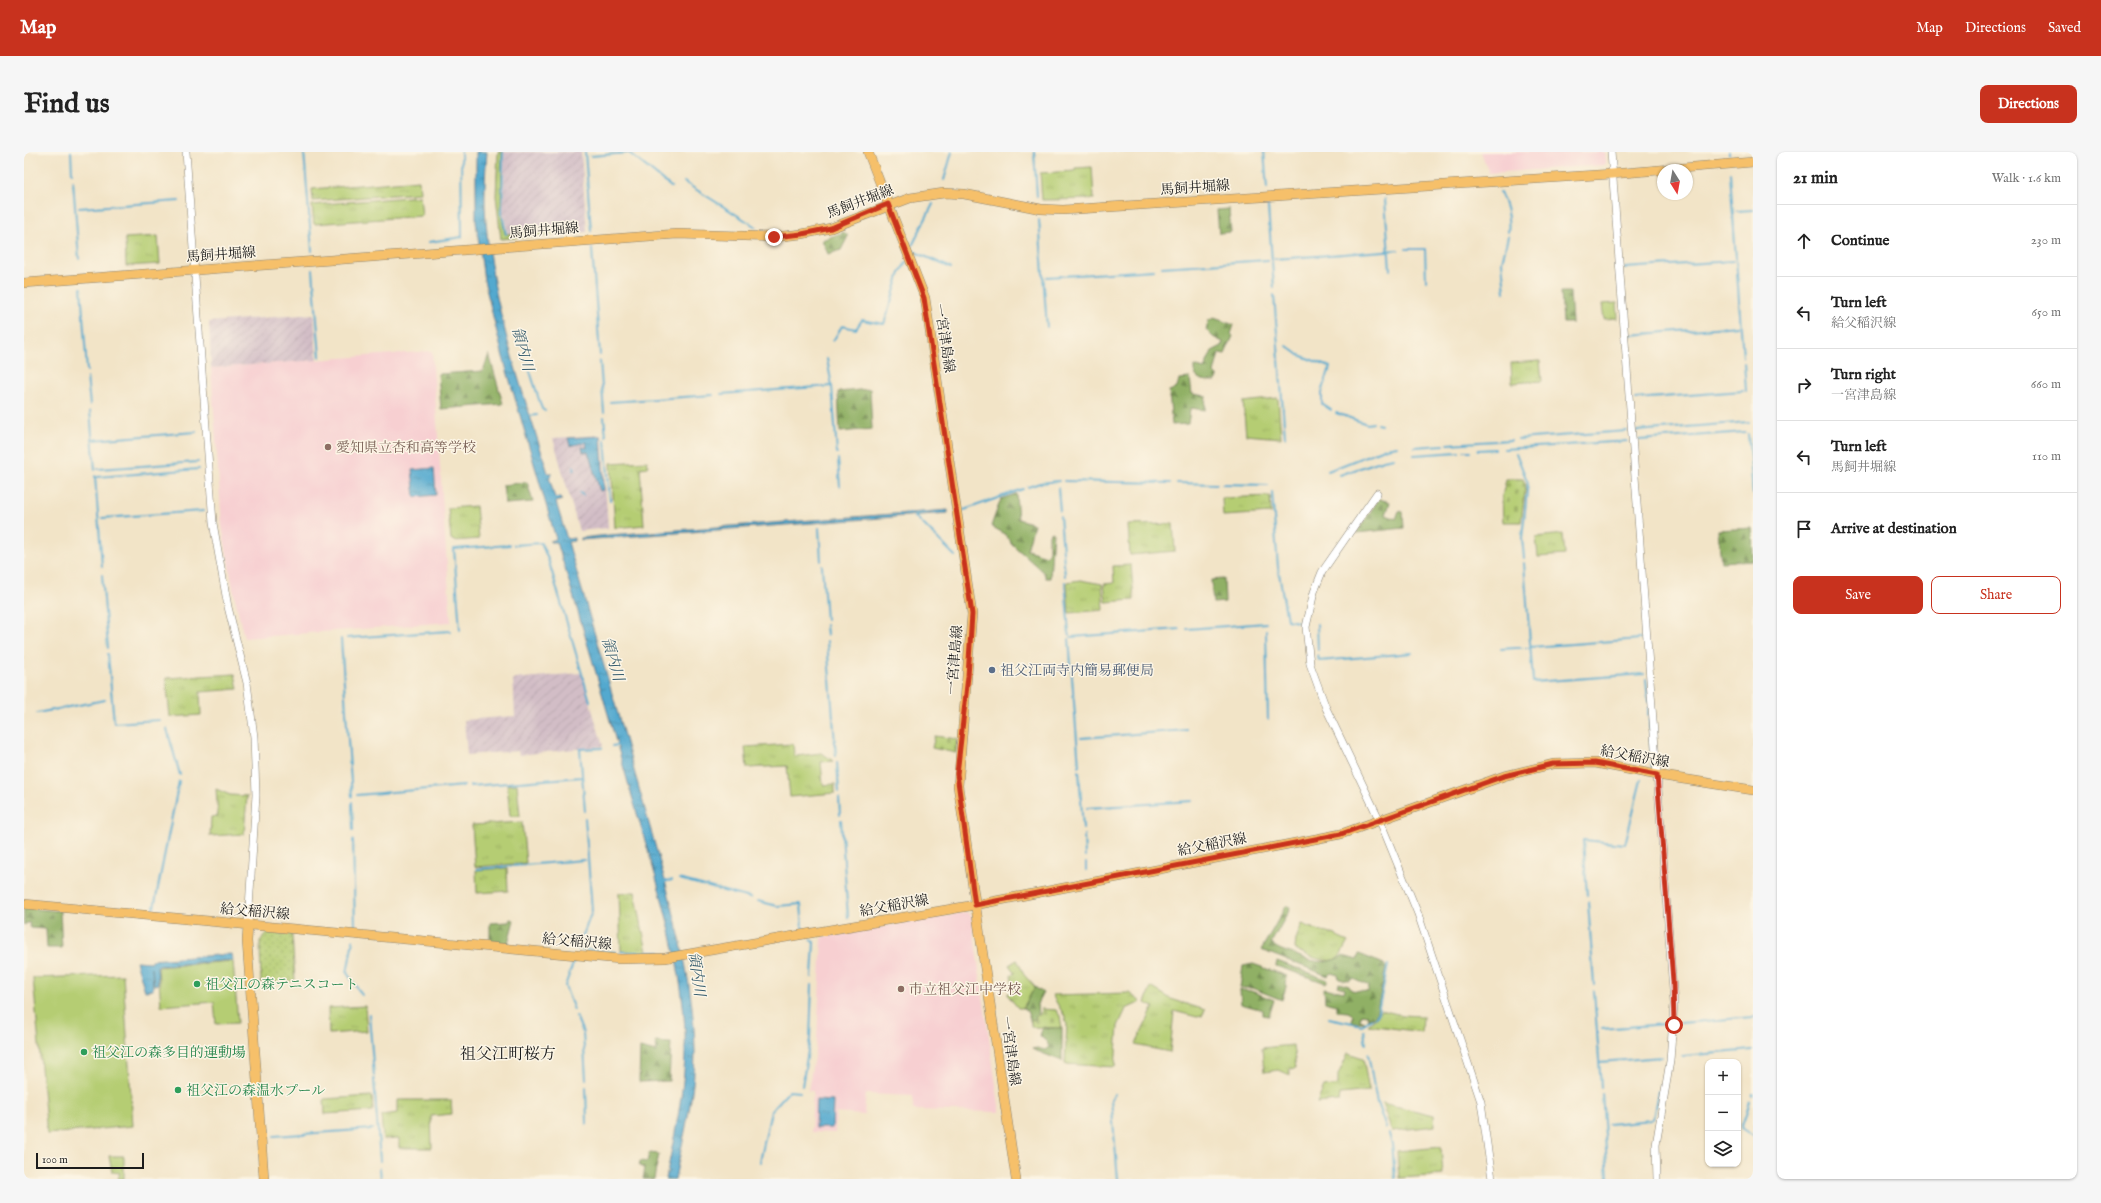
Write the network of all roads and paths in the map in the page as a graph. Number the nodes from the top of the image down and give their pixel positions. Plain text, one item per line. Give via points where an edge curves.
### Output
1 (186, 152) edge
2 (868, 152) edge
3 (1610, 152) edge
4 (1753, 162) edge
5 (1612, 174) junction
6 (888, 204) junction
7 (194, 270) junction
8 (24, 283) edge
9 (1377, 493) dead end
10 (1657, 775) junction
11 (1753, 790) edge
12 (1380, 821) junction
13 (24, 904) edge
14 (975, 905) junction
15 (248, 924) junction
16 (264, 1179) edge
17 (1016, 1179) edge
18 (1492, 1179) edge
19 (1657, 1179) edge

1 - 7 street
2 - 6 main road, 一宮津島線
3 - 5 street
4 - 5 main road, 馬飼井堀線
5 - 6 main road, 馬飼井堀線 via 1062,210 1035,208 954,193 913,197
5 - 10 street
6 - 7 main road, 馬飼井堀線 via 831,228 774,237 678,234
6 - 14 main road, 一宮津島線 via 924,298 972,614 957,774
7 - 8 main road, 馬飼井堀線
7 - 15 street via 213,522 228,607 247,683 254,737 256,795
9 - 12 street via 1322,572 1308,611 1306,627 1312,672
10 - 11 main road, 給父稲沢線
10 - 12 main road, 給父稲沢線 via 1595,763 1553,764 1504,776
10 - 19 street via 1674,1004 1671,1055 1656,1145
12 - 14 main road, 給父稲沢線 via 1341,834
12 - 18 street via 1418,914 1481,1102
13 - 15 main road, 給父稲沢線
14 - 15 main road, 給父稲沢線 via 666,958 620,959
14 - 17 main road, 一宮津島線
15 - 16 main road via 247,941

